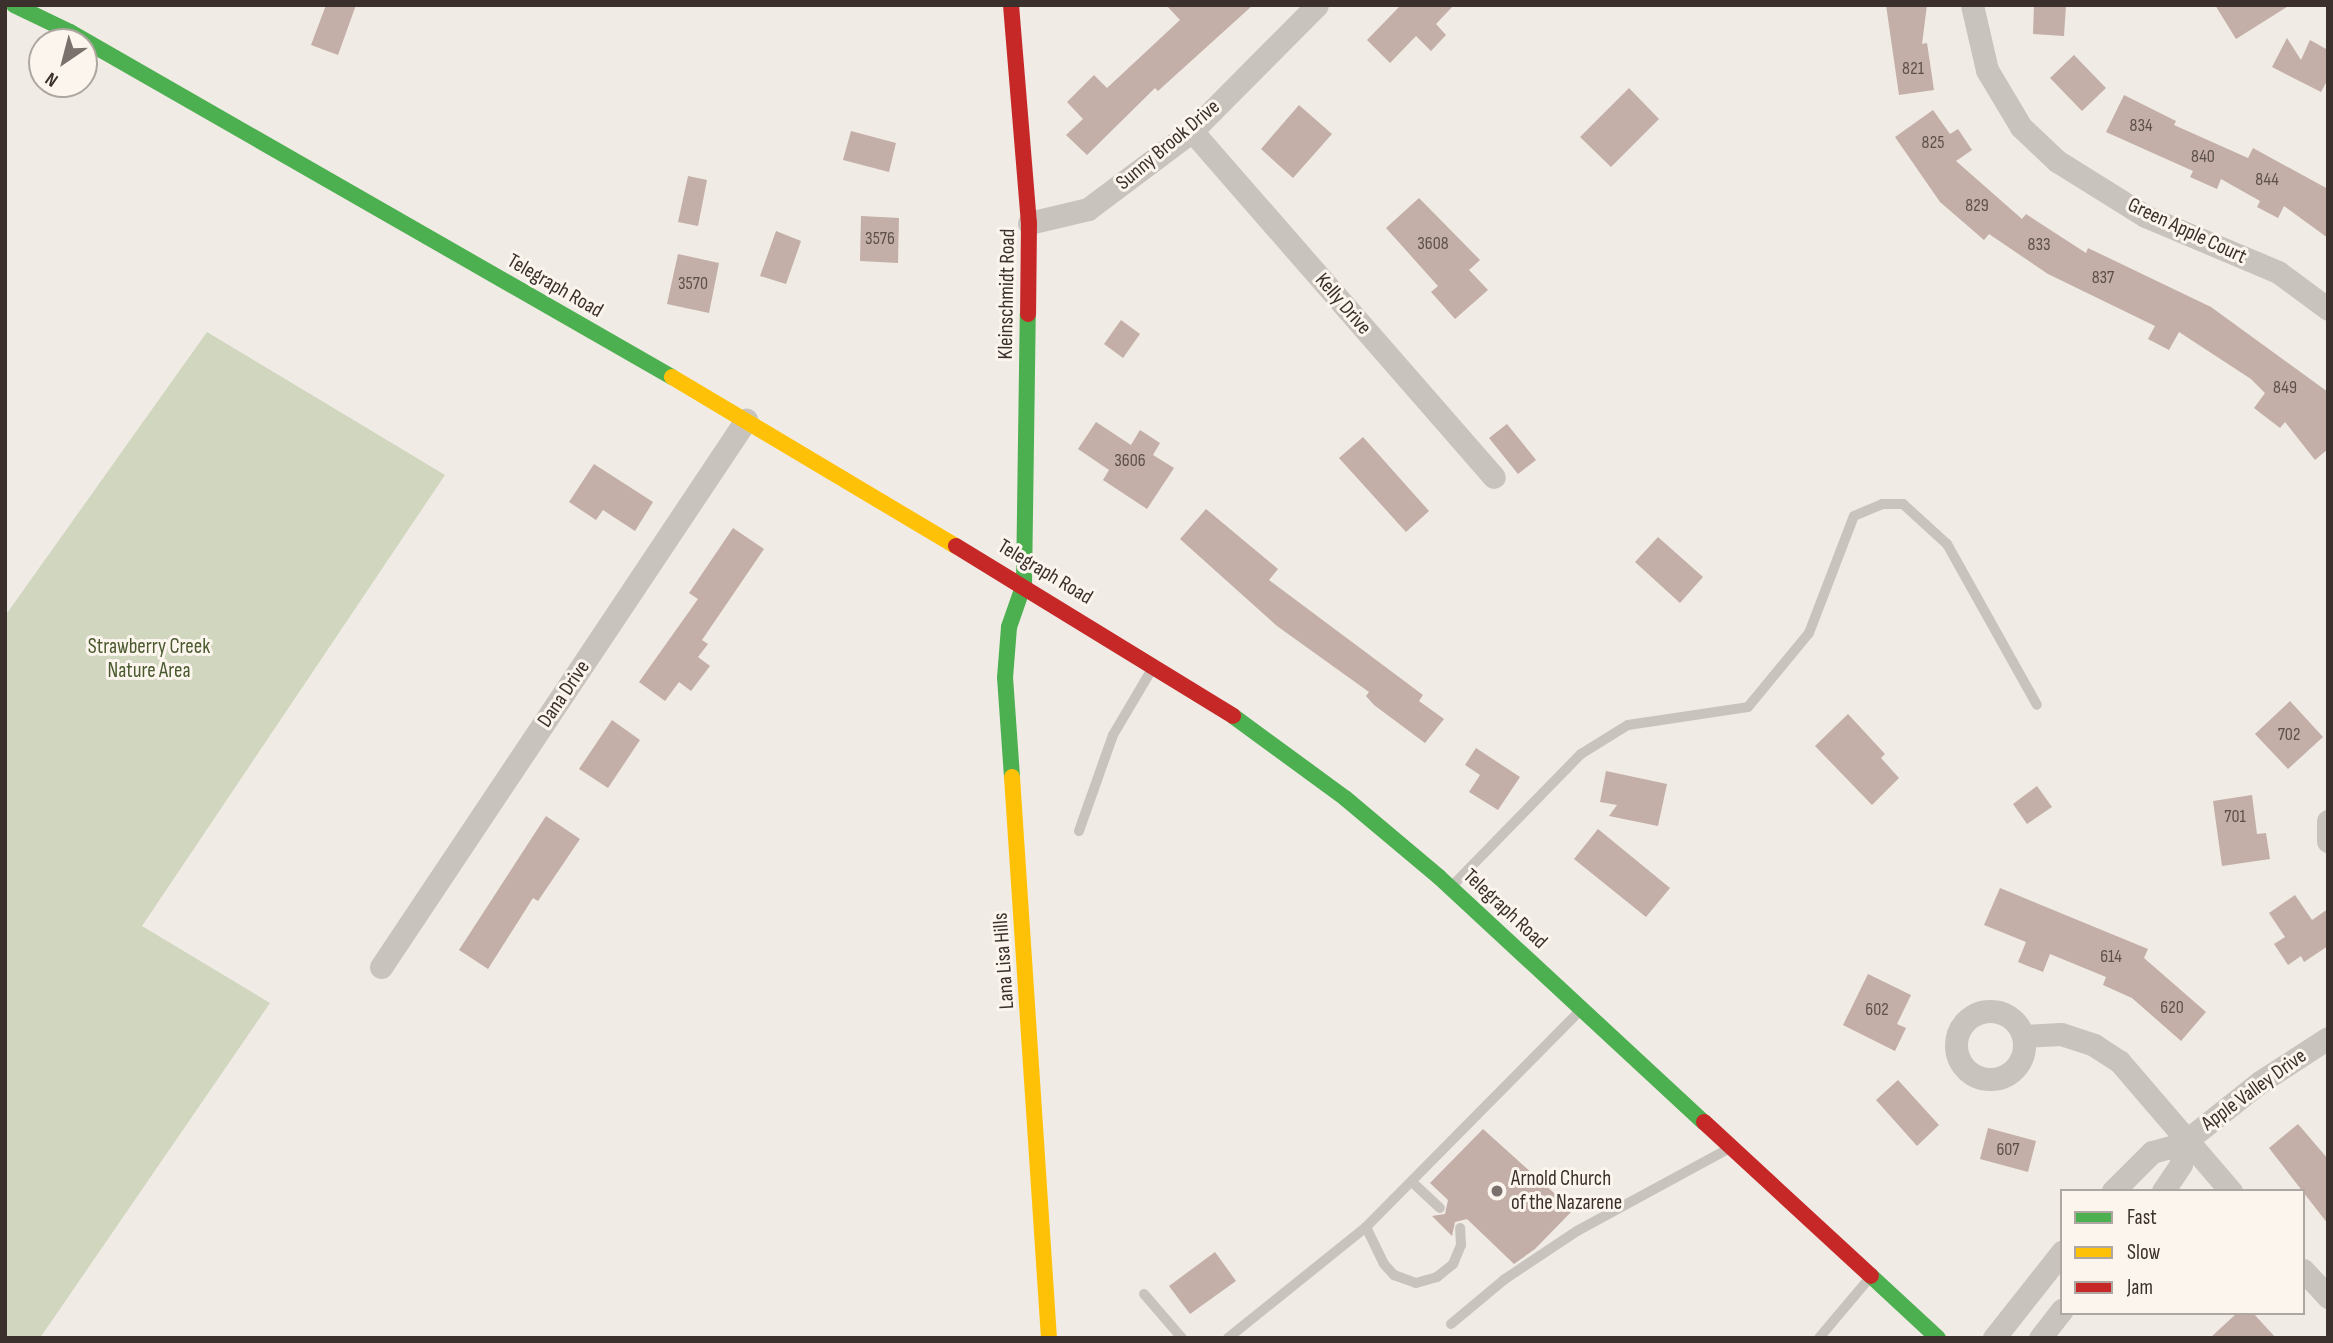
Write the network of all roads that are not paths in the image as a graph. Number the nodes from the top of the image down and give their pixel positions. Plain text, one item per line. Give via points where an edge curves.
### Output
1 (15, 5) edge
2 (1012, 5) edge
3 (1317, 5) edge
4 (1972, 5) edge
5 (1192, 131) junction
6 (1029, 223) junction
7 (2328, 309) edge
8 (746, 420) junction
9 (1494, 477) dead end
10 (1024, 583) junction
11 (1155, 664) junction
12 (2037, 705) dead end
13 (2328, 821) edge
14 (1079, 831) dead end
15 (2328, 841) edge
16 (1450, 887) junction
17 (382, 967) dead end
18 (1581, 1009) junction
19 (2024, 1036) dead end
20 (2328, 1038) edge
21 (2184, 1142) junction
22 (1731, 1148) junction
23 (1412, 1182) junction
24 (2115, 1189) edge
25 (2163, 1189) edge
26 (2229, 1189) edge
27 (1440, 1208) dead end
28 (1366, 1227) junction
29 (1460, 1228) dead end
30 (2060, 1255) edge
31 (2305, 1272) edge
32 (1870, 1278) junction
33 (1144, 1294) dead end
34 (2328, 1297) edge
35 (2060, 1313) edge
36 (1451, 1324) dead end
37 (1930, 1335) edge
38 (1049, 1338) edge
39 (1182, 1338) edge
40 (1228, 1338) edge
41 (1819, 1338) edge
42 (1994, 1338) edge
43 (2040, 1338) edge

1 - 8 main road, Telegraph Road via 70,32
2 - 6 main road, Kleinschmidt Road
3 - 5 street, Sunny Brook Drive
4 - 7 street, Green Apple Court via 1987,70 2021,127 2057,161 2145,216 2278,272
5 - 6 street, Sunny Brook Drive via 1088,209
5 - 9 street, Kelly Drive
6 - 10 main road, Kleinschmidt Road
8 - 10 main road, Telegraph Road
8 - 17 street, Dana Drive
10 - 11 main road, Telegraph Road
10 - 38 main road, Lana Lisa Hills via 1009,627 1005,691
11 - 14 lane via 1113,735
11 - 16 main road, Telegraph Road via 1301,764
12 - 16 lane via 1947,544 1903,504 1882,504 1854,516 1809,633 1748,706 1628,725 1581,754
13 - 15 street
16 - 18 main road, Telegraph Road
18 - 22 main road, Telegraph Road
18 - 23 lane
19 - 21 street via 2062,1034 2111,1055
20 - 21 street, Apple Valley Drive via 2275,1071
21 - 24 street, Apple Valley Drive via 2152,1153
21 - 25 street, Apple Valley Drive via 2181,1164
21 - 26 street
22 - 32 main road, Telegraph Road
22 - 36 lane via 1577,1231 1505,1279
23 - 27 lane
23 - 28 lane
28 - 29 lane via 1384,1264 1394,1275 1416,1283 1437,1277 1453,1264 1461,1245
28 - 40 lane
30 - 42 street
31 - 34 street
32 - 37 main road, Telegraph Road
32 - 41 lane
33 - 39 lane
35 - 43 street

